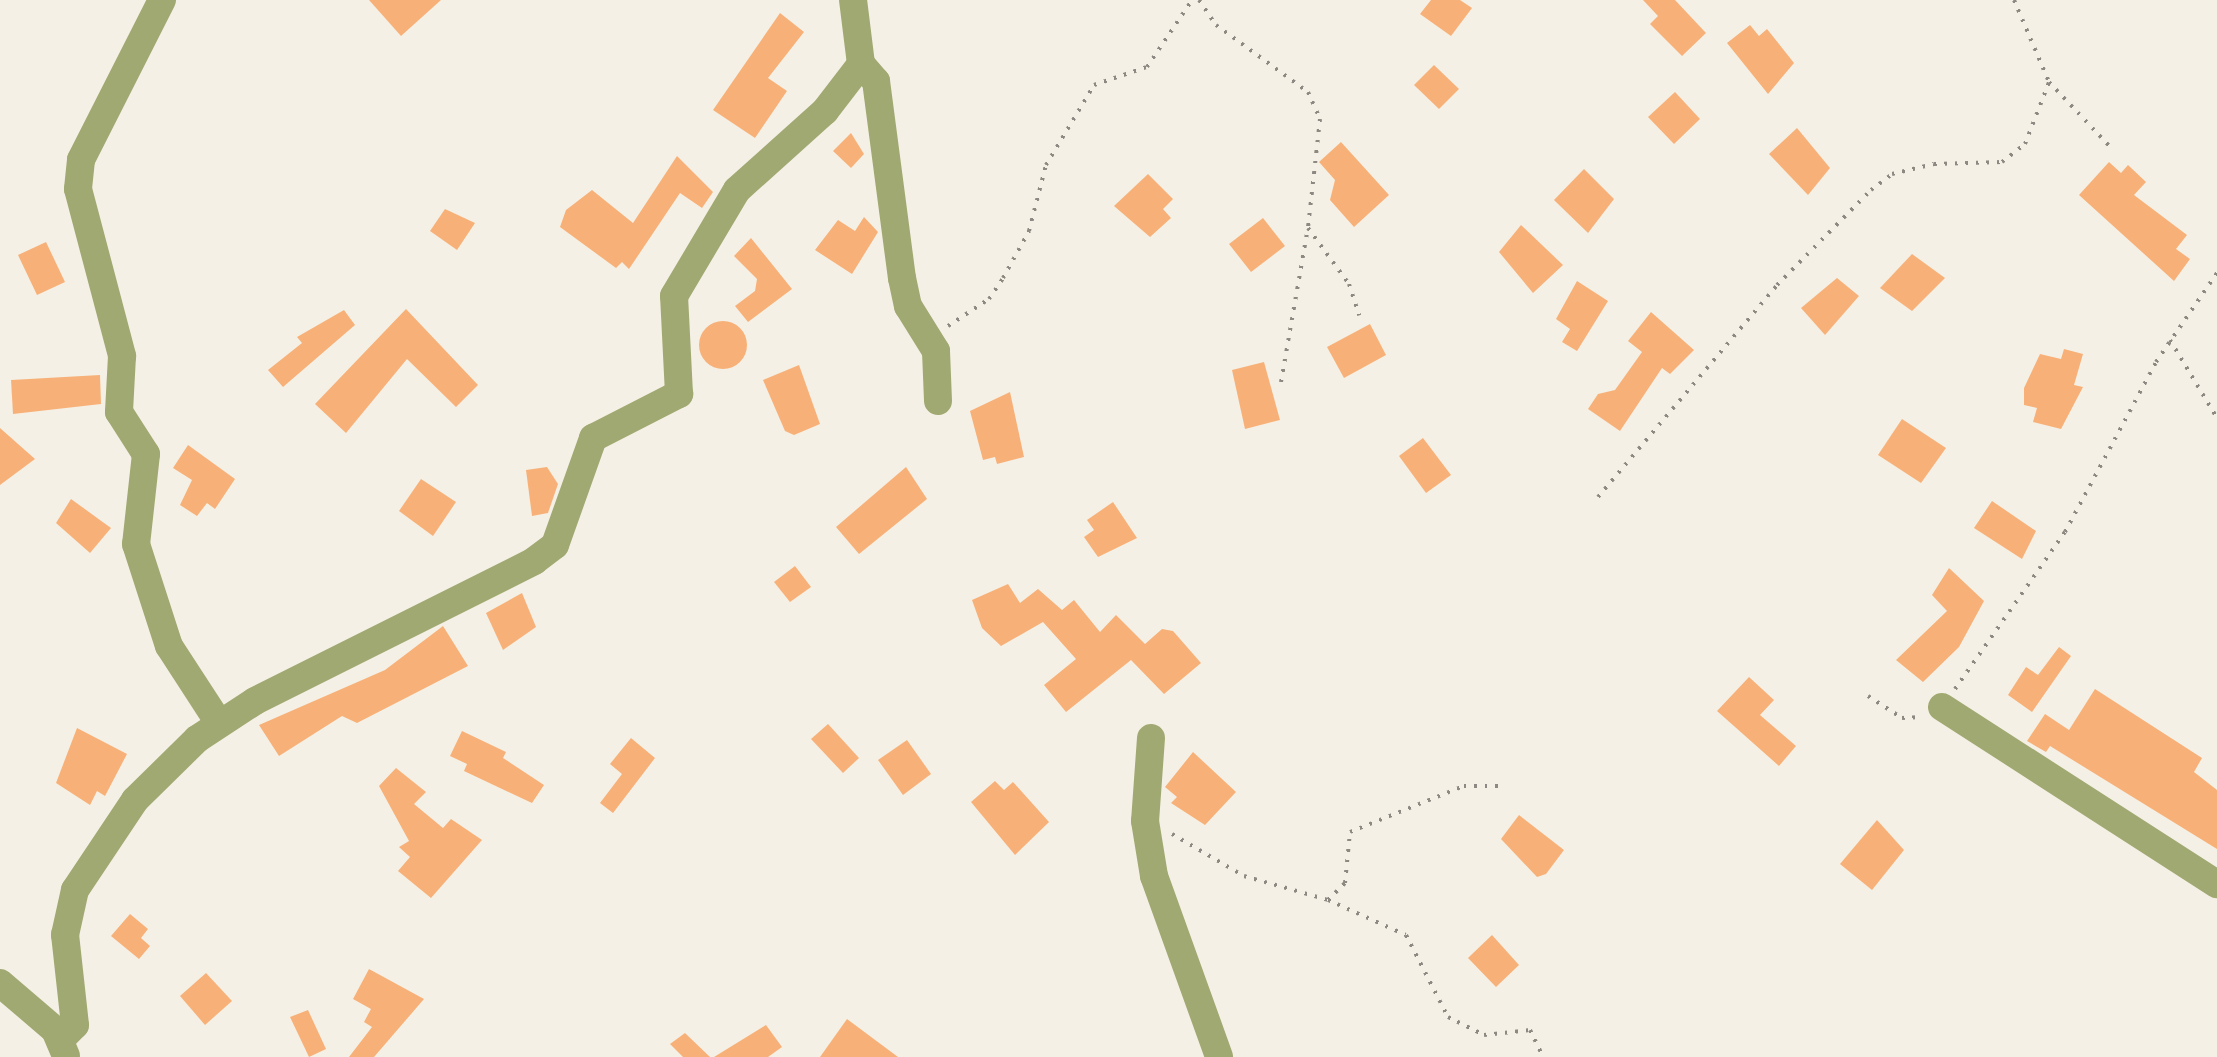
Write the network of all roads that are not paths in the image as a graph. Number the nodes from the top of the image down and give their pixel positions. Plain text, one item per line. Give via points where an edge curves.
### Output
1 (162, 0) edge
2 (853, 0) edge
3 (861, 64) junction
4 (938, 401) dead end
5 (1942, 707) road end
6 (218, 723) junction
7 (1151, 738) dead end
8 (2217, 884) edge
9 (0, 983) edge
10 (63, 1049) edge
11 (1219, 1057) edge

1 - 6 street via 81,160 78,189 122,356 119,412 146,454 136,544 169,646
2 - 3 street
3 - 4 street via 876,81 902,278 936,351
3 - 6 street via 825,111 737,190 674,296 679,394 593,438 555,546
5 - 8 street
6 - 10 street via 135,800 75,890 65,934 75,1024
7 - 11 street via 1146,821 1154,876
9 - 10 street

